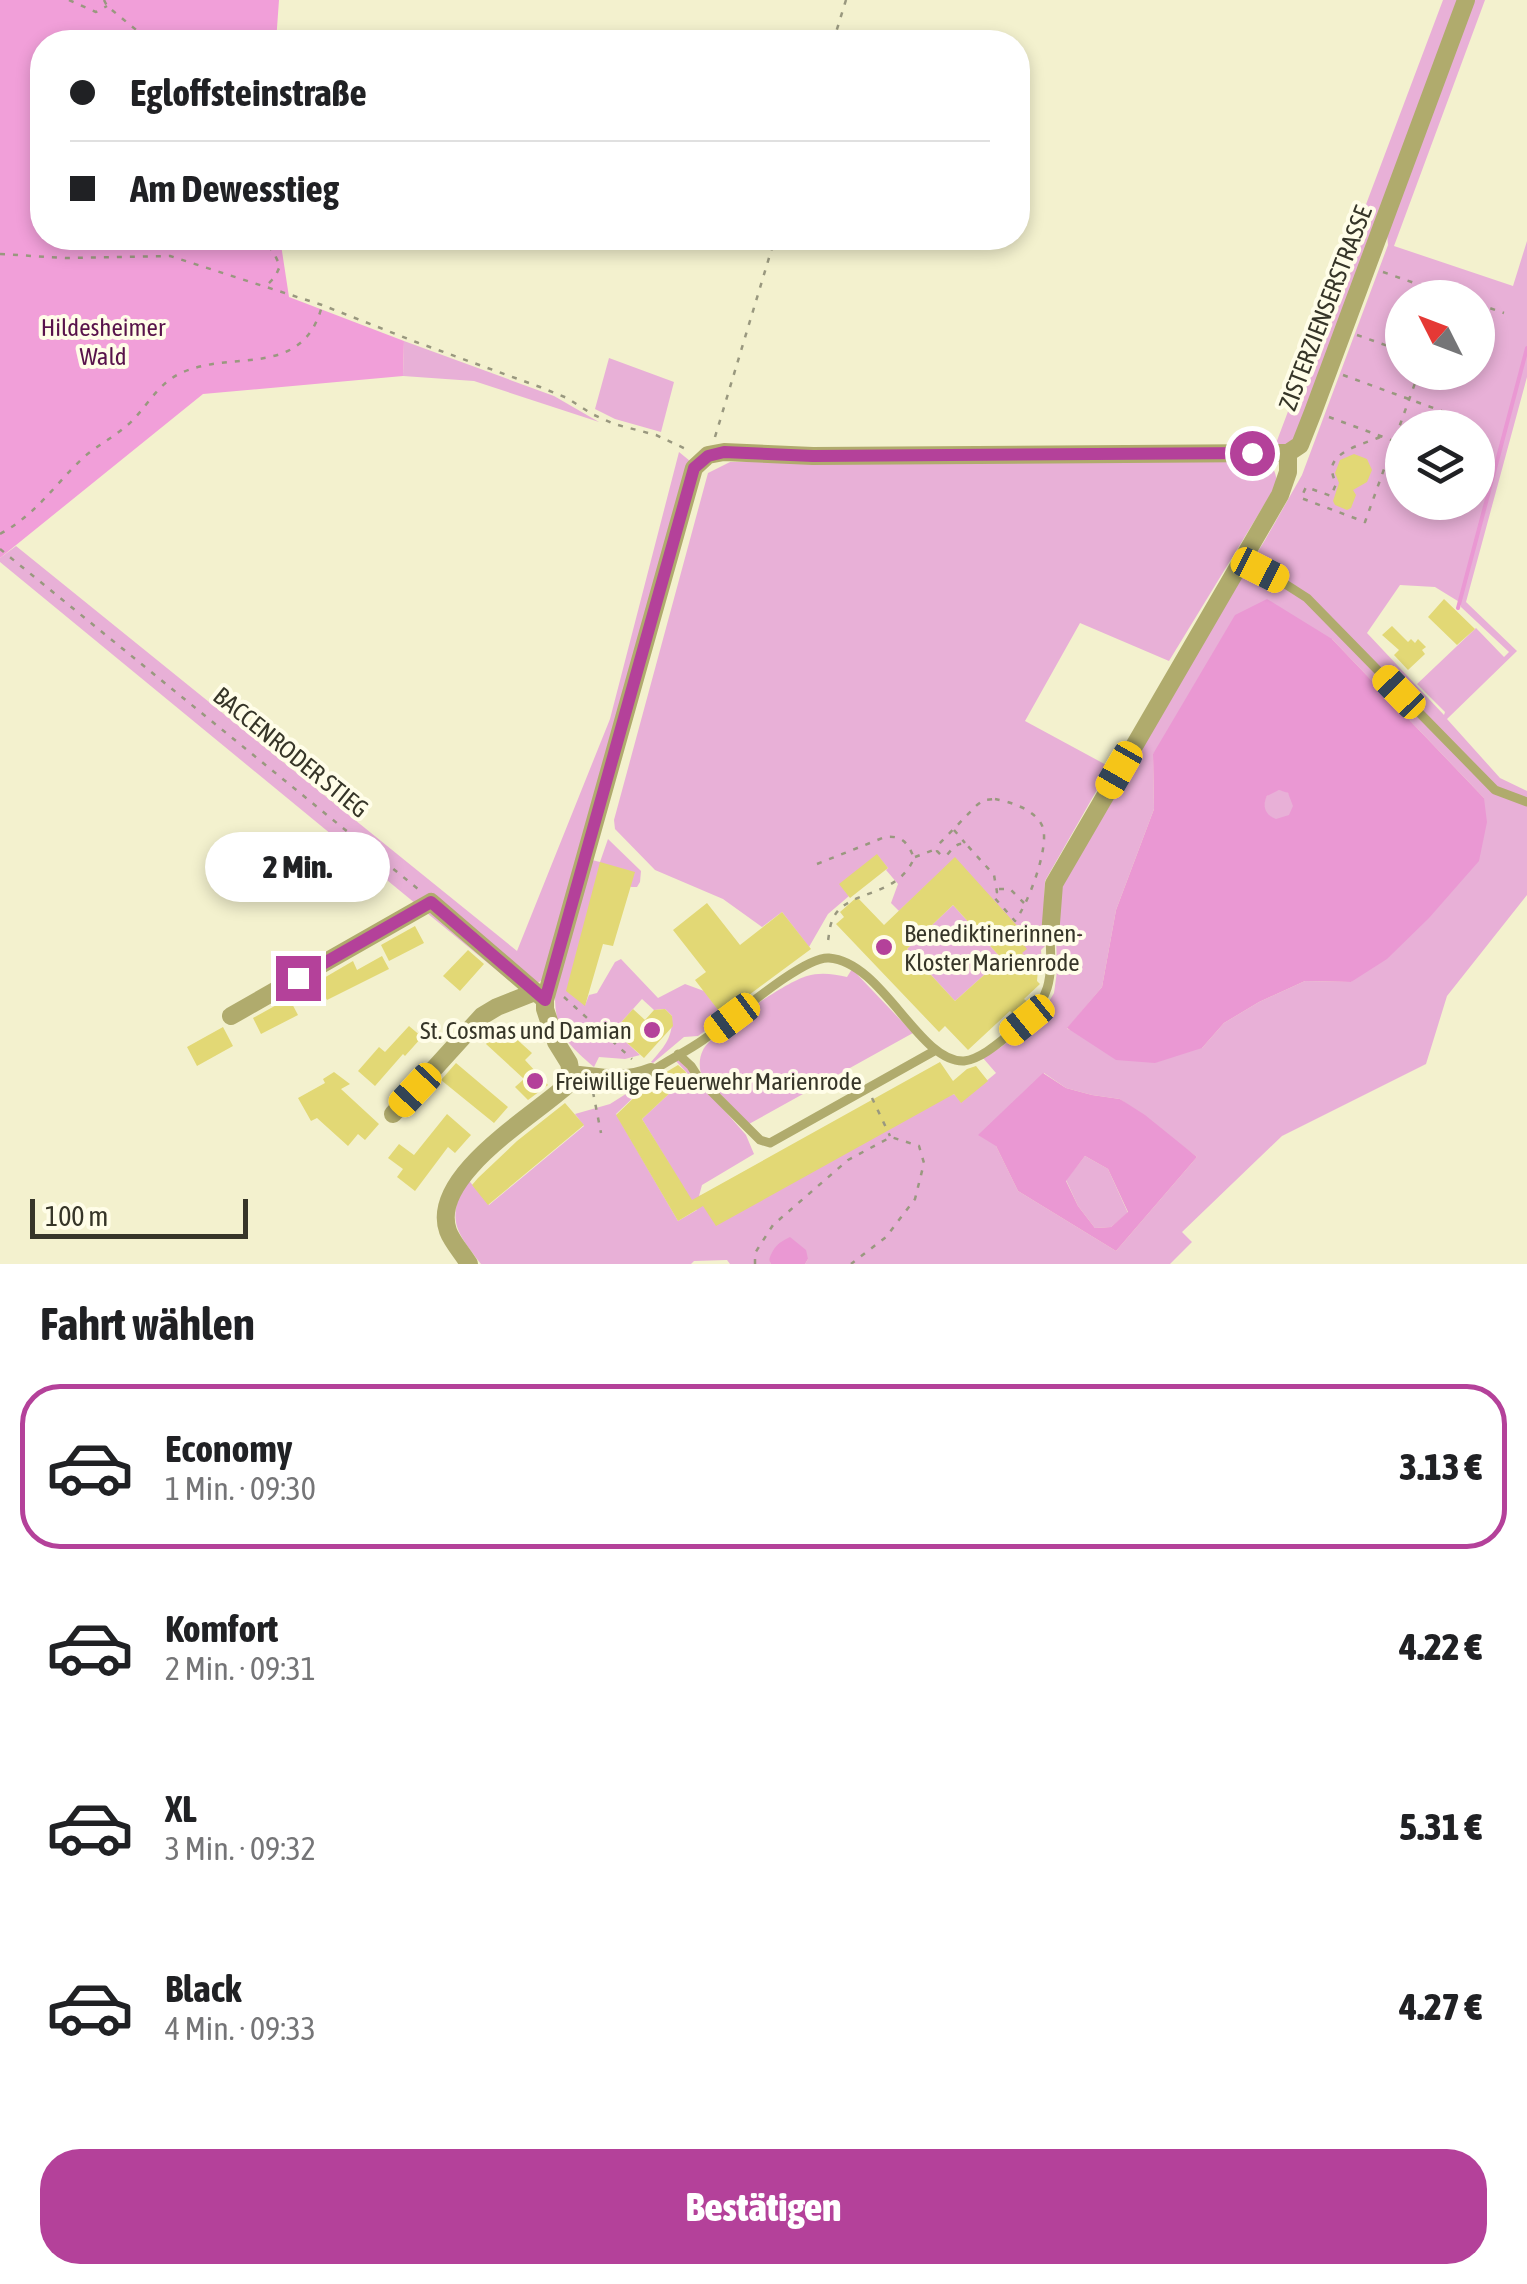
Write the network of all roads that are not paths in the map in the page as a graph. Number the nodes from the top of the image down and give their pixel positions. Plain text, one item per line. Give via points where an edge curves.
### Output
1 (1466, 0) edge
2 (1288, 453) junction
3 (1242, 560) junction
4 (1527, 802) edge
5 (1050, 936) joint
6 (543, 992) junction
7 (231, 1016) dead end
8 (936, 1050) junction
9 (678, 1054) junction
10 (651, 1072) joint
11 (581, 1075) junction
12 (392, 1114) dead end
13 (469, 1264) edge

1 - 2 street, ZISTERZIENSERSTRASSE via 1313,412 1300,445
2 - 3 street, ZISTERZIENSERSTRASSE via 1280,494
2 - 6 street via 708,456 694,468
3 - 4 lane via 1307,598 1494,790
3 - 5 street, ZISTERZIENSERSTRASSE via 1054,884
5 - 8 lane via 1049,989 1027,1020 974,1058 962,1061
6 - 7 street via 431,902
6 - 11 street via 556,1042
6 - 12 street via 482,1016
8 - 9 lane via 770,1143
8 - 9 lane via 868,977 825,957 800,967
9 - 10 lane
10 - 11 street via 610,1080
11 - 13 street via 457,1182 447,1204 447,1230

